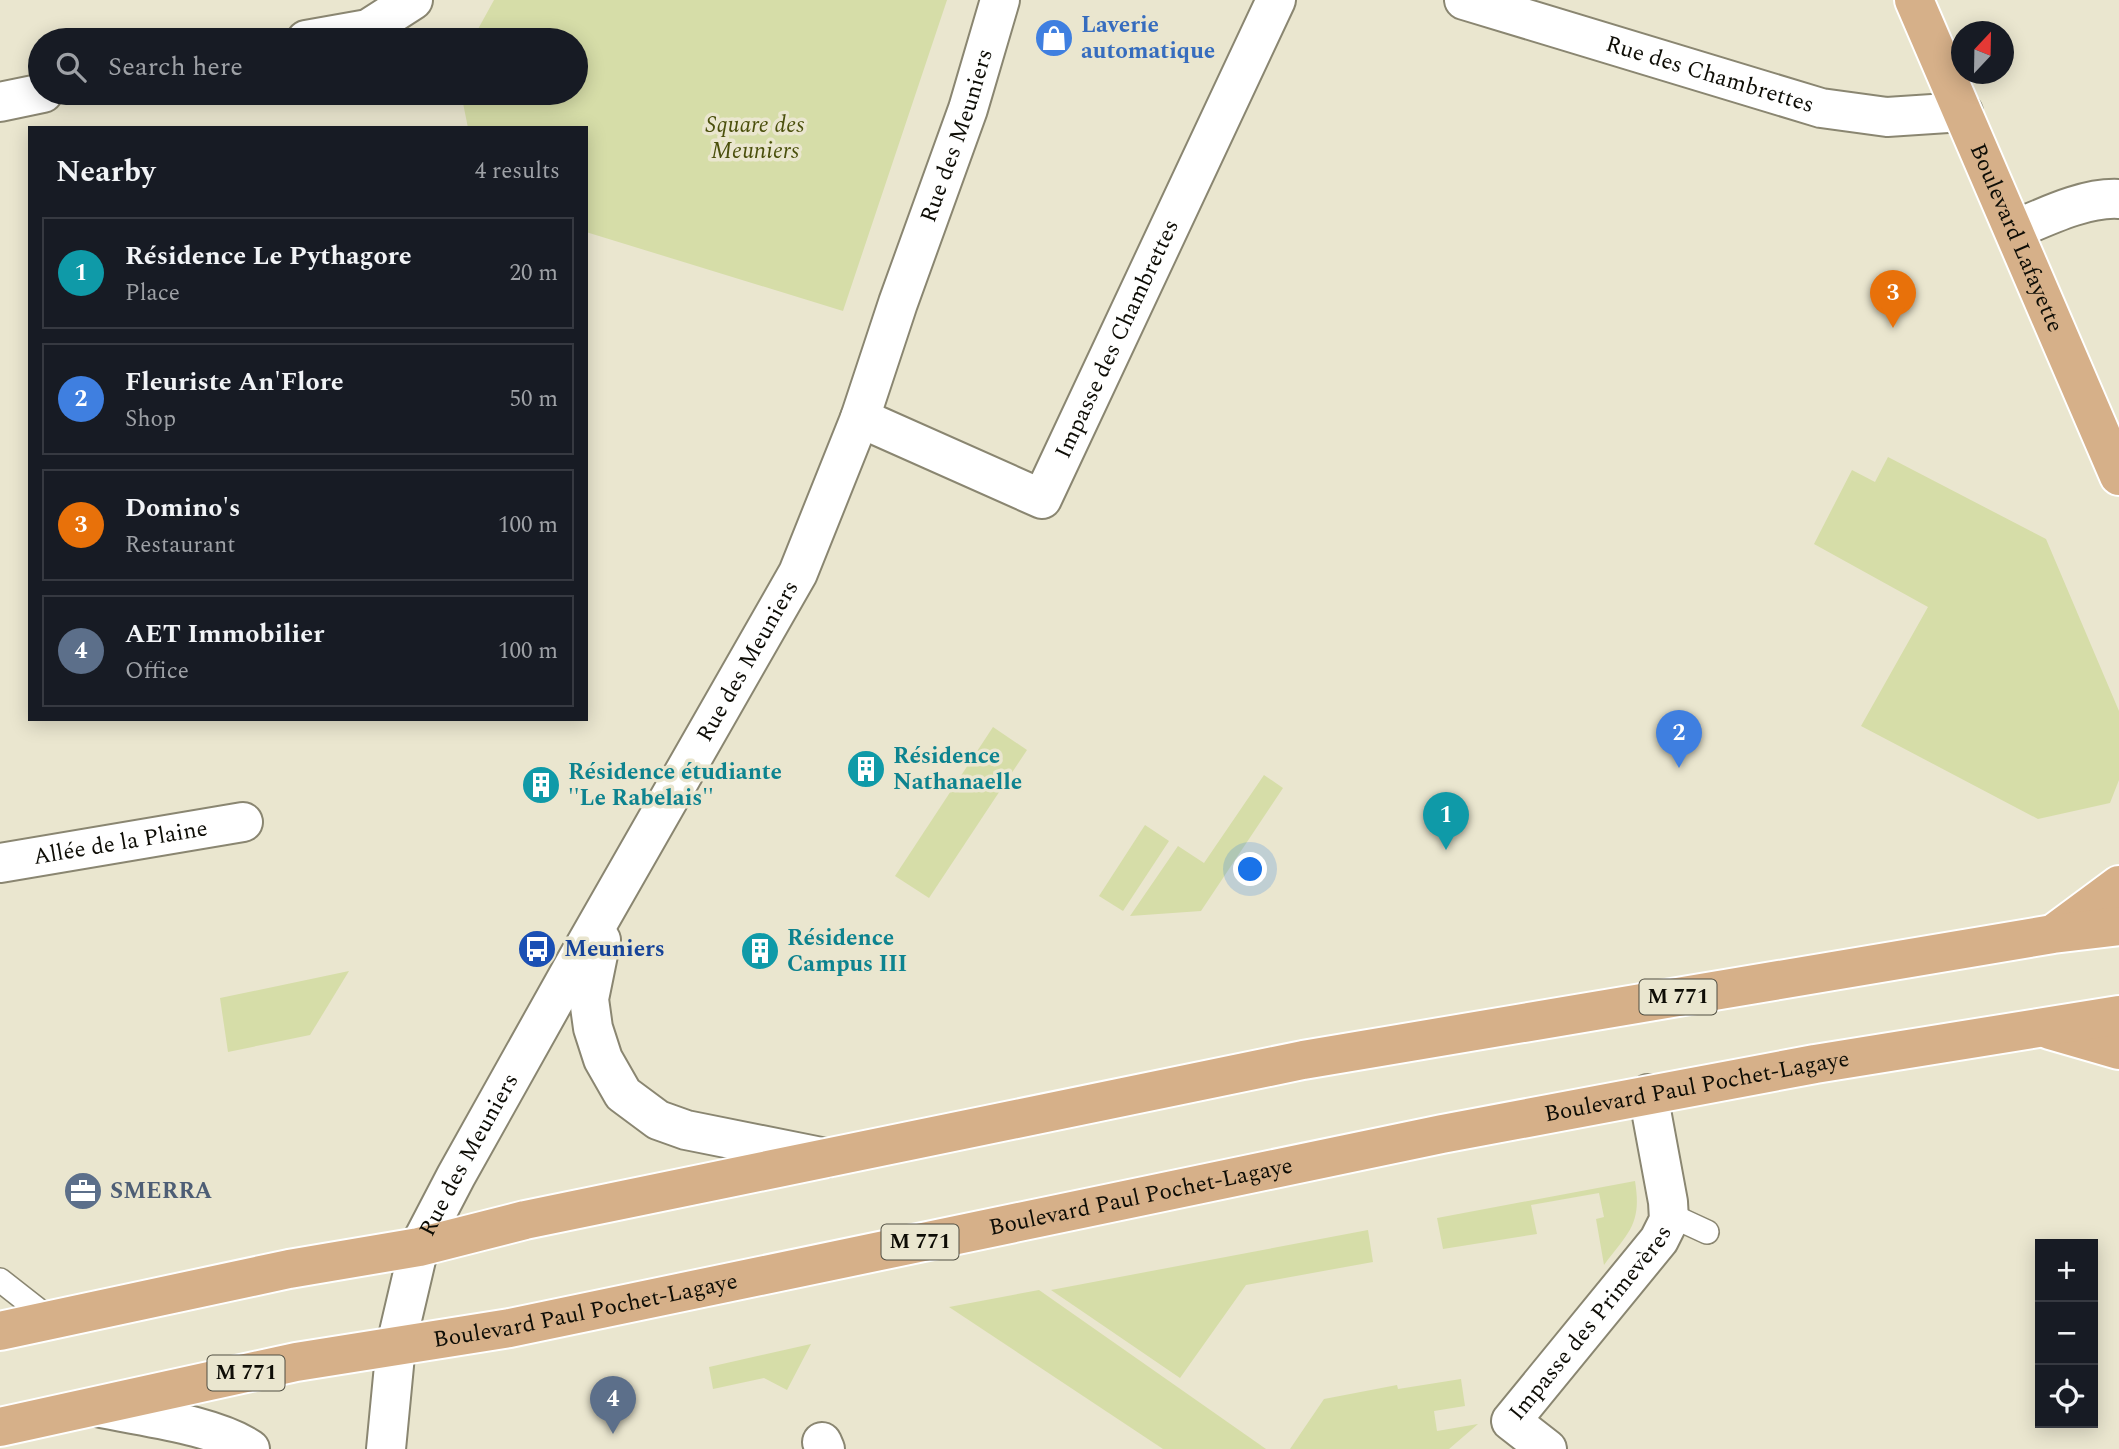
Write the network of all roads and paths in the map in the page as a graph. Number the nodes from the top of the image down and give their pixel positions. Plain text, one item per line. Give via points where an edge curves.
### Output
1 (413, 0) edge
2 (1000, 0) edge
3 (1276, 0) edge
4 (1464, 0) edge
5 (1914, 0) edge
6 (370, 28) edge
7 (28, 96) edge
8 (0, 102) edge
9 (1963, 112) junction
10 (2119, 200) edge
11 (2014, 230) junction
12 (860, 418) junction
13 (2119, 476) edge
14 (243, 822) dead end
15 (0, 863) edge
16 (2119, 885) edge
17 (607, 906) junction
18 (2119, 926) edge
19 (2053, 934) junction
20 (2119, 1015) edge
21 (2041, 1027) junction
22 (2119, 1050) edge
23 (1648, 1094) junction
24 (826, 1158) junction
25 (1668, 1214) junction
26 (1707, 1232) dead end
27 (419, 1247) junction
28 (0, 1280) edge
29 (51, 1320) junction
30 (0, 1331) edge
31 (396, 1345) junction
32 (97, 1407) junction
33 (0, 1427) edge
34 (250, 1449) edge
35 (386, 1449) edge
36 (1547, 1449) edge

1 - 6 street
2 - 12 street, Rue des Meuniers via 968,109
3 - 12 street, Impasse des Chambrettes via 1042,499
4 - 9 street, Rue des Chambrettes via 1821,108 1887,117
5 - 9 main road, Boulevard Lafayette
7 - 8 street
9 - 11 main road, Boulevard Lafayette
10 - 11 street via 2062,210
11 - 13 main road, Boulevard Lafayette
12 - 17 street, Rue des Meuniers via 798,573
14 - 15 street, Allée de la Plaine
16 - 19 main road
17 - 24 street via 589,999 603,1059 623,1094 658,1120 686,1130
17 - 27 street, Rue des Meuniers
18 - 19 main road, M 771
19 - 24 main road, M 771 via 1303,1060
20 - 21 main road, Boulevard Paul Pochet-Lagaye / M 771
21 - 22 main road
21 - 23 main road, Boulevard Paul Pochet-Lagaye / M 771
23 - 25 street, Impasse des Primevères
23 - 31 main road, Boulevard Paul Pochet-Lagaye / M 771 via 510,1328
24 - 27 main road, M 771 via 525,1220
25 - 26 lane
25 - 36 street, Impasse des Primevères via 1659,1240 1511,1421
27 - 29 main road, M 771 via 289,1269
27 - 31 street, Rue des Meuniers
28 - 29 lane
29 - 30 main road, M 771
31 - 32 main road, Boulevard Paul Pochet-Lagaye / M 771 via 296,1362
31 - 35 street, Rue des Meuniers
32 - 33 main road, Boulevard Paul Pochet-Lagaye / M 771
32 - 34 street via 188,1426

